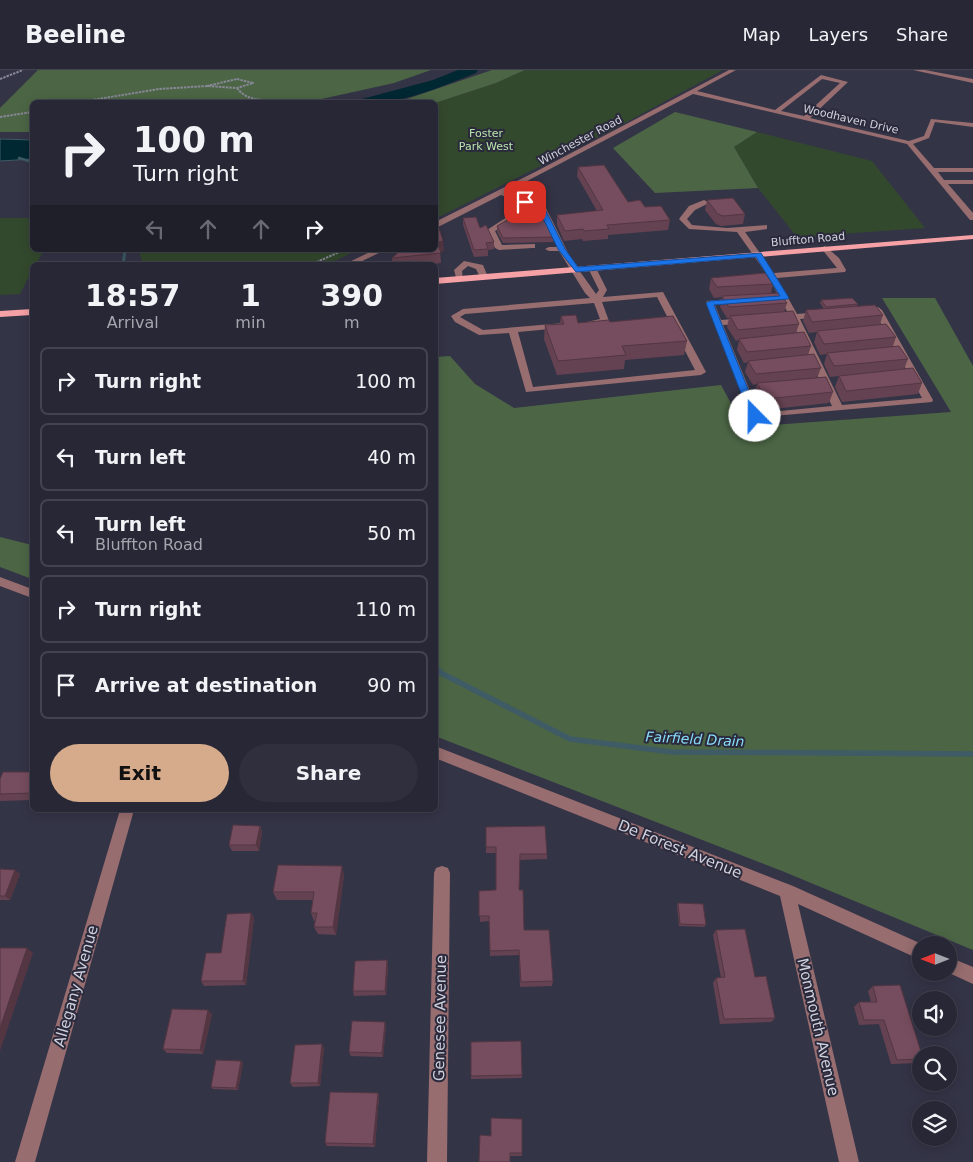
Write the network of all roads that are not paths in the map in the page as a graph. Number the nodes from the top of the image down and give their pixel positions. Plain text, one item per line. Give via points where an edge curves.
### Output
1 (733, 70) edge
2 (916, 70) edge
3 (973, 81) edge
4 (692, 92) junction
5 (777, 112) junction
6 (806, 118) junction
7 (973, 126) edge
8 (909, 143) junction
9 (933, 170) junction
10 (973, 170) edge
11 (943, 182) junction
12 (973, 182) edge
13 (501, 193) junction
14 (525, 202) junction
15 (704, 202) dead end
16 (973, 218) edge
17 (495, 221) dead end
18 (438, 224) edge
19 (764, 227) dead end
20 (740, 231) junction
21 (973, 236) edge
22 (532, 246) edge
23 (825, 248) junction
24 (549, 249) dead end
25 (561, 249) junction
26 (376, 252) edge
27 (498, 254) dead end
28 (758, 254) junction
29 (354, 262) edge
30 (592, 268) junction
31 (576, 269) junction
32 (771, 276) junction
33 (484, 277) junction
34 (752, 277) edge
35 (460, 279) junction
36 (438, 281) edge
37 (598, 299) junction
38 (747, 300) edge
39 (30, 312) edge
40 (860, 312) edge
41 (0, 314) edge
42 (832, 314) edge
43 (794, 317) junction
44 (718, 323) junction
45 (513, 330) junction
46 (838, 408) junction
47 (0, 581) edge
48 (30, 593) edge
49 (438, 753) edge
50 (125, 812) edge
51 (442, 873) dead end
52 (787, 891) junction
53 (912, 948) edge
54 (958, 969) edge
55 (973, 976) edge
56 (25, 1162) edge
57 (437, 1162) edge
58 (849, 1162) edge

1 - 4 street, Winchester Road
2 - 3 street
4 - 5 street, Woodhaven Drive
4 - 13 street, Winchester Road
5 - 6 street, Woodhaven Drive
5 - 6 street via 821,77 845,82
6 - 8 street, Woodhaven Drive
7 - 8 street via 933,120 927,137
8 - 9 street, Woodhaven Drive
9 - 10 street
9 - 11 street, Woodhaven Drive
11 - 12 street
11 - 16 street, Woodhaven Drive
13 - 14 street
13 - 18 street, Winchester Road
14 - 22 street via 519,212 491,230 499,248
14 - 25 street via 542,208
15 - 20 street via 683,218 689,227 708,231
17 - 27 street via 486,228
19 - 20 street
20 - 28 street
21 - 23 main road, Bluffton Road
23 - 28 main road, Bluffton Road
23 - 32 street via 842,270
24 - 25 street
25 - 31 street
26 - 29 street
28 - 30 main road, Bluffton Road
28 - 32 street
30 - 31 main road, Bluffton Road
30 - 37 street via 603,290
31 - 33 main road, Bluffton Road
31 - 37 street via 589,293
32 - 34 street
32 - 43 street via 780,298
33 - 35 main road, Bluffton Road
33 - 35 street via 480,267 467,263 458,270
35 - 36 main road, Bluffton Road
37 - 45 street via 605,321
37 - 45 street via 463,312 455,316 482,333
37 - 45 street via 660,294 701,372 529,390
38 - 44 street via 710,303
39 - 41 main road
40 - 46 street via 878,310 884,330 908,374 928,400
42 - 43 street
43 - 44 street
43 - 46 street
44 - 46 street via 740,367 755,416
47 - 48 street
49 - 52 street, De Forest Avenue
50 - 56 street, Allegany Avenue
51 - 57 street, Genesee Avenue
52 - 53 street, De Forest Avenue
52 - 58 street, Monmouth Avenue
54 - 55 street

